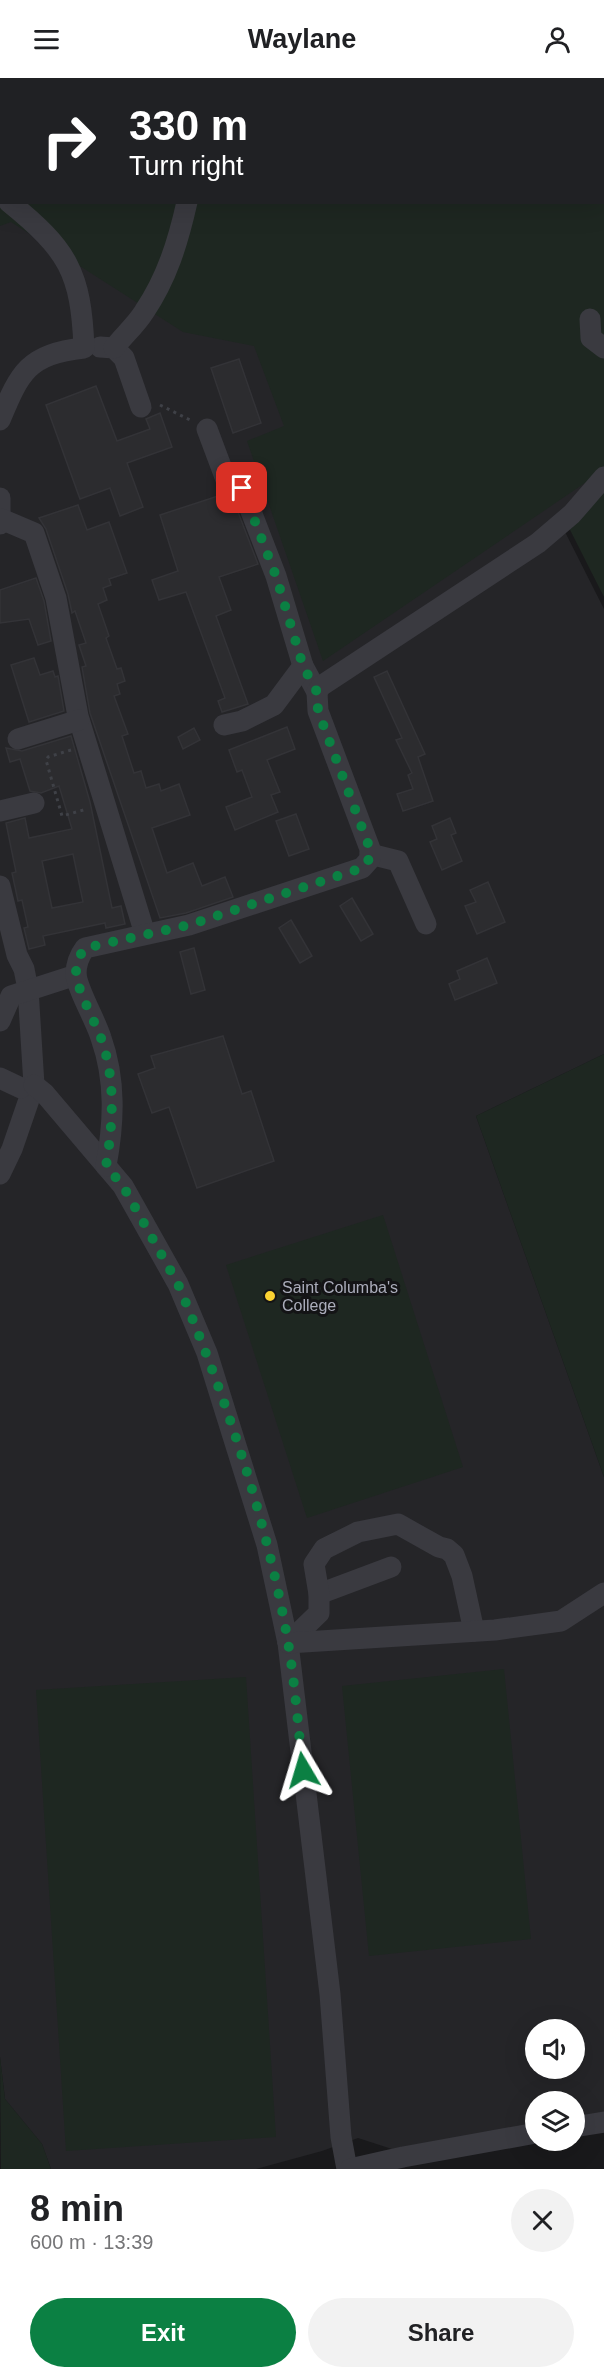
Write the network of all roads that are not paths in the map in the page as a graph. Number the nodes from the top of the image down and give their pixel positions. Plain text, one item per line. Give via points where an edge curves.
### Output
1 (11, 204) edge
2 (186, 204) edge
3 (590, 319) dead end
4 (84, 348) junction
5 (114, 348) junction
6 (604, 348) edge
7 (150, 406) road end
8 (0, 420) edge
9 (199, 424) road end
10 (604, 477) edge
11 (0, 498) edge
12 (1, 522) edge
13 (303, 666) junction
14 (317, 692) junction
15 (79, 720) junction
16 (224, 725) dead end
17 (18, 739) dead end
18 (34, 803) dead end
19 (0, 811) edge
20 (370, 854) junction
21 (0, 886) edge
22 (426, 924) dead end
23 (145, 934) junction
24 (6, 935) edge
25 (76, 975) junction
26 (28, 988) junction
27 (0, 1021) edge
28 (0, 1078) edge
29 (27, 1086) junction
30 (106, 1166) junction
31 (0, 1174) edge
32 (391, 1567) dead end
33 (320, 1593) junction
34 (604, 1593) edge
35 (474, 1631) junction
36 (288, 1642) junction
37 (604, 2122) edge
38 (585, 2125) edge
39 (525, 2136) edge
40 (406, 2163) edge
41 (349, 2169) edge

1 - 4 street via 36,224 65,257 79,293
2 - 5 street via 173,258 160,286 144,313
3 - 6 street via 591,338
4 - 5 street
4 - 8 street via 52,354 30,365 14,386
5 - 7 street via 124,358
9 - 13 street via 228,485 242,488 276,576
10 - 14 street via 572,514 538,543
11 - 12 street
12 - 15 street via 34,533 56,597
13 - 14 street
13 - 16 street via 274,705
14 - 20 street via 318,711
15 - 17 street
15 - 23 street
18 - 19 street
20 - 22 street via 398,861
20 - 23 street via 362,868 189,925
21 - 24 street
23 - 25 street via 85,948 78,957
24 - 26 street via 24,969
25 - 26 street
25 - 30 street via 109,1065 113,1124
26 - 27 street via 11,996
26 - 29 street
28 - 29 street
29 - 30 street via 45,1094
29 - 31 street via 12,1149
30 - 36 street via 123,1186 178,1284 207,1353 267,1545
32 - 33 street
33 - 35 street via 314,1564 324,1549 358,1532 398,1524 454,1555
33 - 36 street via 319,1613
34 - 35 street via 561,1621
35 - 36 street
36 - 41 street via 330,1994 341,2137
37 - 38 street
39 - 40 street
40 - 41 street

